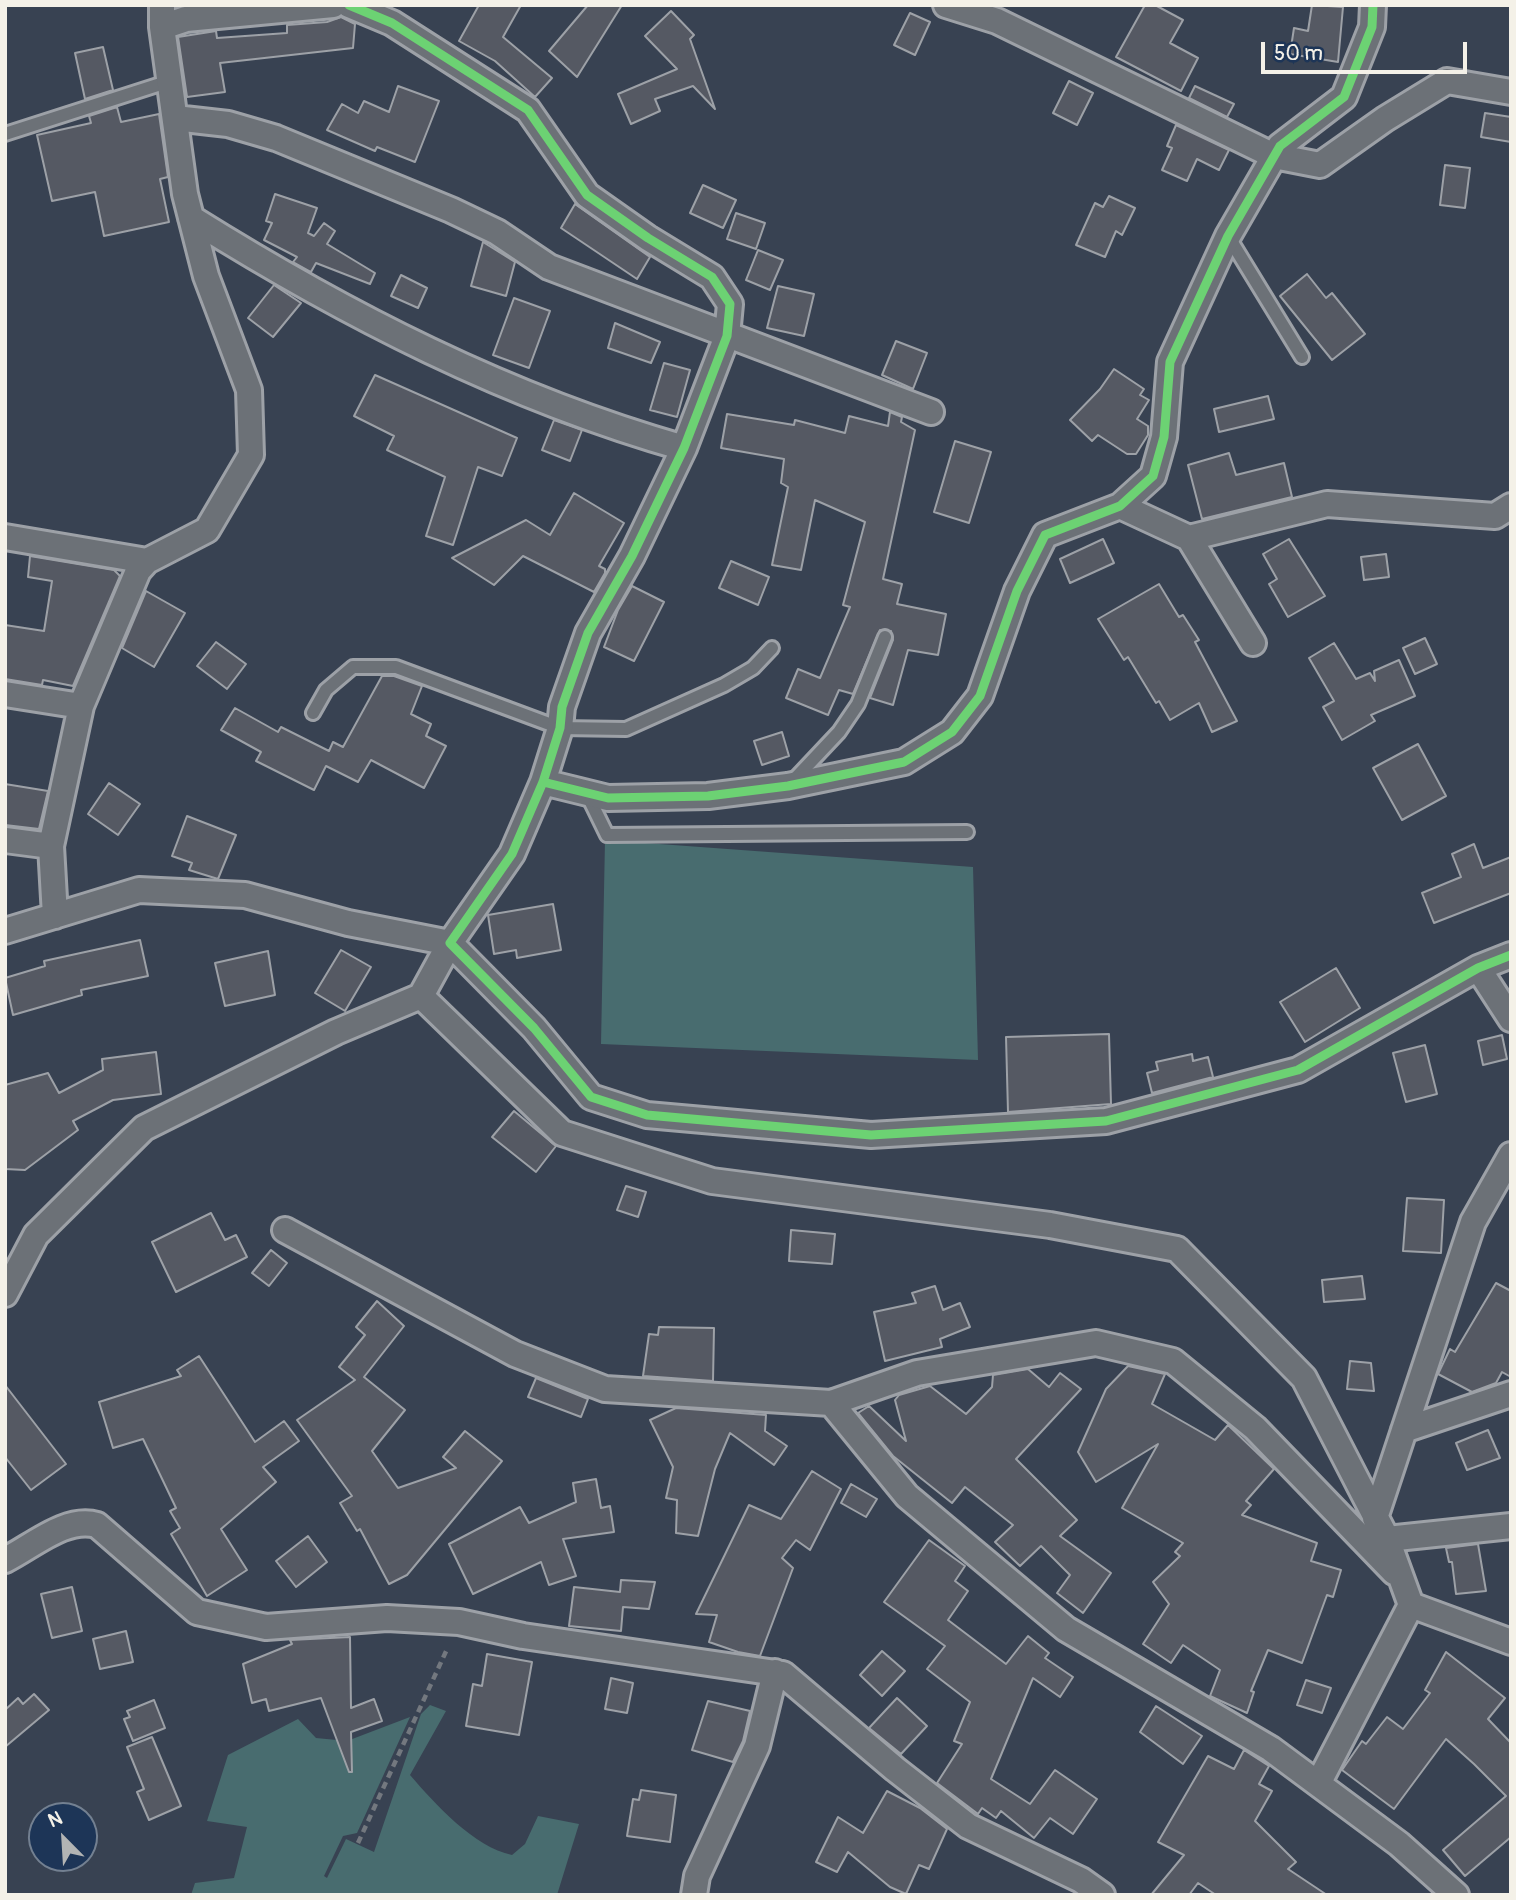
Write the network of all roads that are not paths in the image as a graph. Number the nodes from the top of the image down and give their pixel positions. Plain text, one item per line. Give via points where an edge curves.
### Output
1 (333, 5) edge
2 (349, 5) edge
3 (946, 5) edge
4 (1373, 5) edge
5 (162, 16) edge
6 (170, 81) junction
7 (1511, 92) edge
8 (175, 118) junction
9 (5, 134) edge
10 (1274, 156) junction
11 (191, 218) junction
12 (1228, 236) junction
13 (727, 336) junction
14 (1302, 357) dead end
15 (931, 412) dead end
16 (684, 448) junction
17 (1120, 506) junction
18 (1511, 506) edge
19 (5, 537) edge
20 (1189, 538) junction
21 (146, 561) junction
22 (885, 637) dead end
23 (1253, 643) dead end
24 (772, 648) dead end
25 (5, 694) edge
26 (81, 706) junction
27 (313, 712) dead end
28 (559, 728) junction
29 (543, 782) junction
30 (788, 786) junction
31 (586, 792) junction
32 (967, 832) dead end
33 (5, 840) edge
34 (51, 846) junction
35 (55, 916) junction
36 (5, 931) edge
37 (450, 943) junction
38 (1511, 955) edge
39 (1478, 968) junction
40 (421, 996) junction
41 (1511, 1019) edge
42 (1511, 1155) edge
43 (285, 1230) dead end
44 (5, 1294) edge
45 (1511, 1394) edge
46 (831, 1403) junction
47 (1404, 1430) junction
48 (1375, 1518) junction
49 (1511, 1527) edge
50 (1387, 1539) junction
51 (5, 1560) edge
52 (1402, 1580) junction
53 (1411, 1605) junction
54 (1511, 1642) edge
55 (775, 1672) junction
56 (1319, 1782) junction
57 (694, 1895) edge
58 (1102, 1895) edge
59 (1455, 1895) edge

1 - 5 street via 186,19
2 - 13 street via 392,23 528,110 587,195 712,277 730,304
3 - 10 street via 997,21
4 - 10 street via 1372,27 1344,97 1280,146
5 - 6 street
6 - 8 street
6 - 9 lane
7 - 10 street via 1447,82 1385,118 1320,165
8 - 11 street
8 - 13 street via 228,124 276,138 451,210 497,232 549,267
10 - 12 street
11 - 16 street via 290,280 411,343 513,389
11 - 21 street via 206,276 249,390 251,455 207,530
12 - 14 lane
12 - 17 street via 1170,362 1164,437 1153,476
13 - 15 street
13 - 16 street
16 - 28 street via 632,556 588,633
17 - 20 street
17 - 30 street via 1045,535 1017,591 980,696 952,733 904,762
18 - 20 street via 1495,516 1327,504
19 - 21 street
20 - 23 street
21 - 26 street
22 - 30 lane via 858,704 839,732
24 - 28 lane via 753,668 724,685 626,729
25 - 26 street
26 - 34 street
27 - 28 lane via 326,690 353,667 396,667
28 - 29 street
29 - 31 street
29 - 37 street via 512,854
30 - 31 street via 708,796 608,798
31 - 32 lane via 607,835
33 - 34 street
34 - 35 street
35 - 36 street
35 - 37 street via 139,890 245,895 348,923
37 - 39 street via 534,1028 591,1097 647,1115 871,1135 1106,1121 1298,1070
37 - 40 street
38 - 39 street
39 - 41 street
40 - 44 street via 336,1032 144,1128 36,1235
40 - 48 street via 562,1133 712,1181 1051,1225 1177,1250 1304,1378
42 - 47 street via 1473,1222
43 - 46 street via 515,1354 605,1389
45 - 47 street
46 - 52 street via 918,1373 1096,1343 1173,1361 1255,1428
46 - 56 street via 906,1496 1066,1629
47 - 48 street
48 - 50 street
49 - 50 street
50 - 52 street
51 - 55 street via 69,1524 83,1521 97,1525 197,1612 266,1627 387,1618 459,1622 523,1636
52 - 53 street
53 - 54 street
53 - 56 street
55 - 57 street via 757,1746 697,1876
55 - 58 street via 968,1826
56 - 59 street

